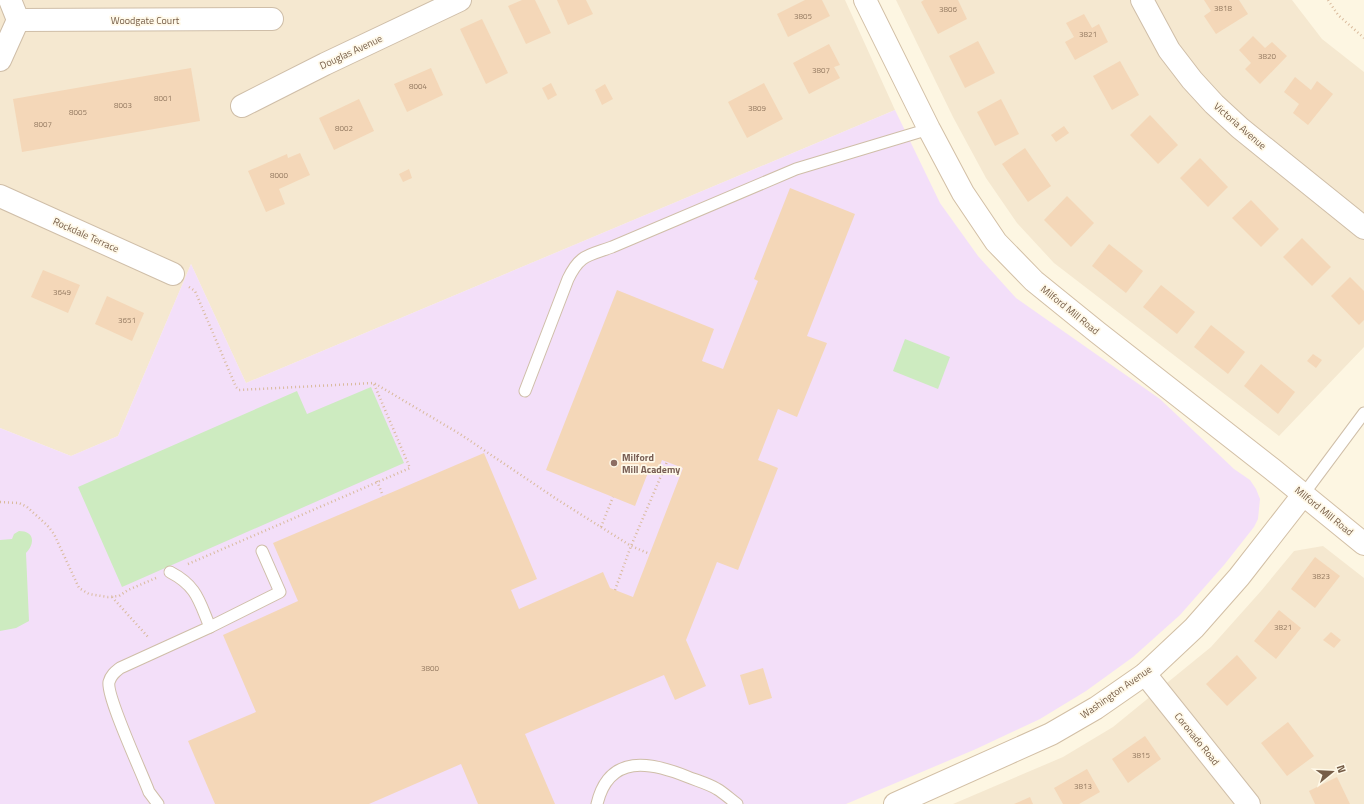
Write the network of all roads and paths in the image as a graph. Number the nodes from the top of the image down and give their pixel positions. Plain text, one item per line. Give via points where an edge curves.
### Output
1 (10, 0) edge
2 (460, 0) edge
3 (865, 0) edge
4 (1142, 0) edge
5 (1328, 0) edge
6 (272, 19) dead end
7 (18, 20) junction
8 (1364, 38) edge
9 (0, 60) edge
10 (242, 106) dead end
11 (929, 129) junction
12 (0, 196) edge
13 (1364, 228) edge
14 (173, 274) joint
15 (374, 383) junction
16 (525, 391) dead end
17 (1364, 413) edge
18 (666, 462) dead end
19 (377, 482) junction
20 (1303, 495) junction
21 (383, 496) dead end
22 (613, 497) dead end
23 (0, 502) edge
24 (601, 527) junction
25 (1364, 544) edge
26 (631, 546) junction
27 (262, 552) dead end
28 (650, 554) dead end
29 (170, 572) junction
30 (615, 590) dead end
31 (112, 597) junction
32 (210, 627) junction
33 (161, 650) junction
34 (1145, 674) junction
35 (158, 804) edge
36 (597, 804) edge
37 (736, 804) edge
38 (895, 804) edge
39 (1249, 804) edge

1 - 7 main road
2 - 10 main road, Douglas Avenue
3 - 11 main road, Milford Mill Road
4 - 13 main road, Victoria Avenue via 1169,50 1214,104
5 - 8 path via 1338,15
6 - 7 main road, Woodgate Court
7 - 9 main road
11 - 16 lane via 796,169 582,258 568,279
11 - 20 main road, Milford Mill Road via 963,193 996,242 1034,281
12 - 14 main road, Rockdale Terrace
14 - 15 path via 194,290 239,390
15 - 19 path via 410,468
15 - 24 path via 460,434
17 - 20 lane
18 - 26 path
19 - 21 path
19 - 29 path
20 - 25 main road, Milford Mill Road
20 - 34 main road, Washington Avenue via 1239,577 1194,628
22 - 24 path
23 - 31 path via 19,503 28,507 47,525 54,534 79,588 89,594
24 - 26 path
26 - 28 path
26 - 30 path
27 - 32 lane via 280,592
29 - 31 path
29 - 32 lane via 183,578 191,586
31 - 33 path
32 - 33 lane
33 - 35 lane via 120,668 113,673 109,683 112,701 149,792
34 - 38 main road, Washington Avenue via 1096,708 1050,734
34 - 39 main road, Coronado Road
36 - 37 lane via 600,791 611,776 626,767 644,765 670,770 717,788

